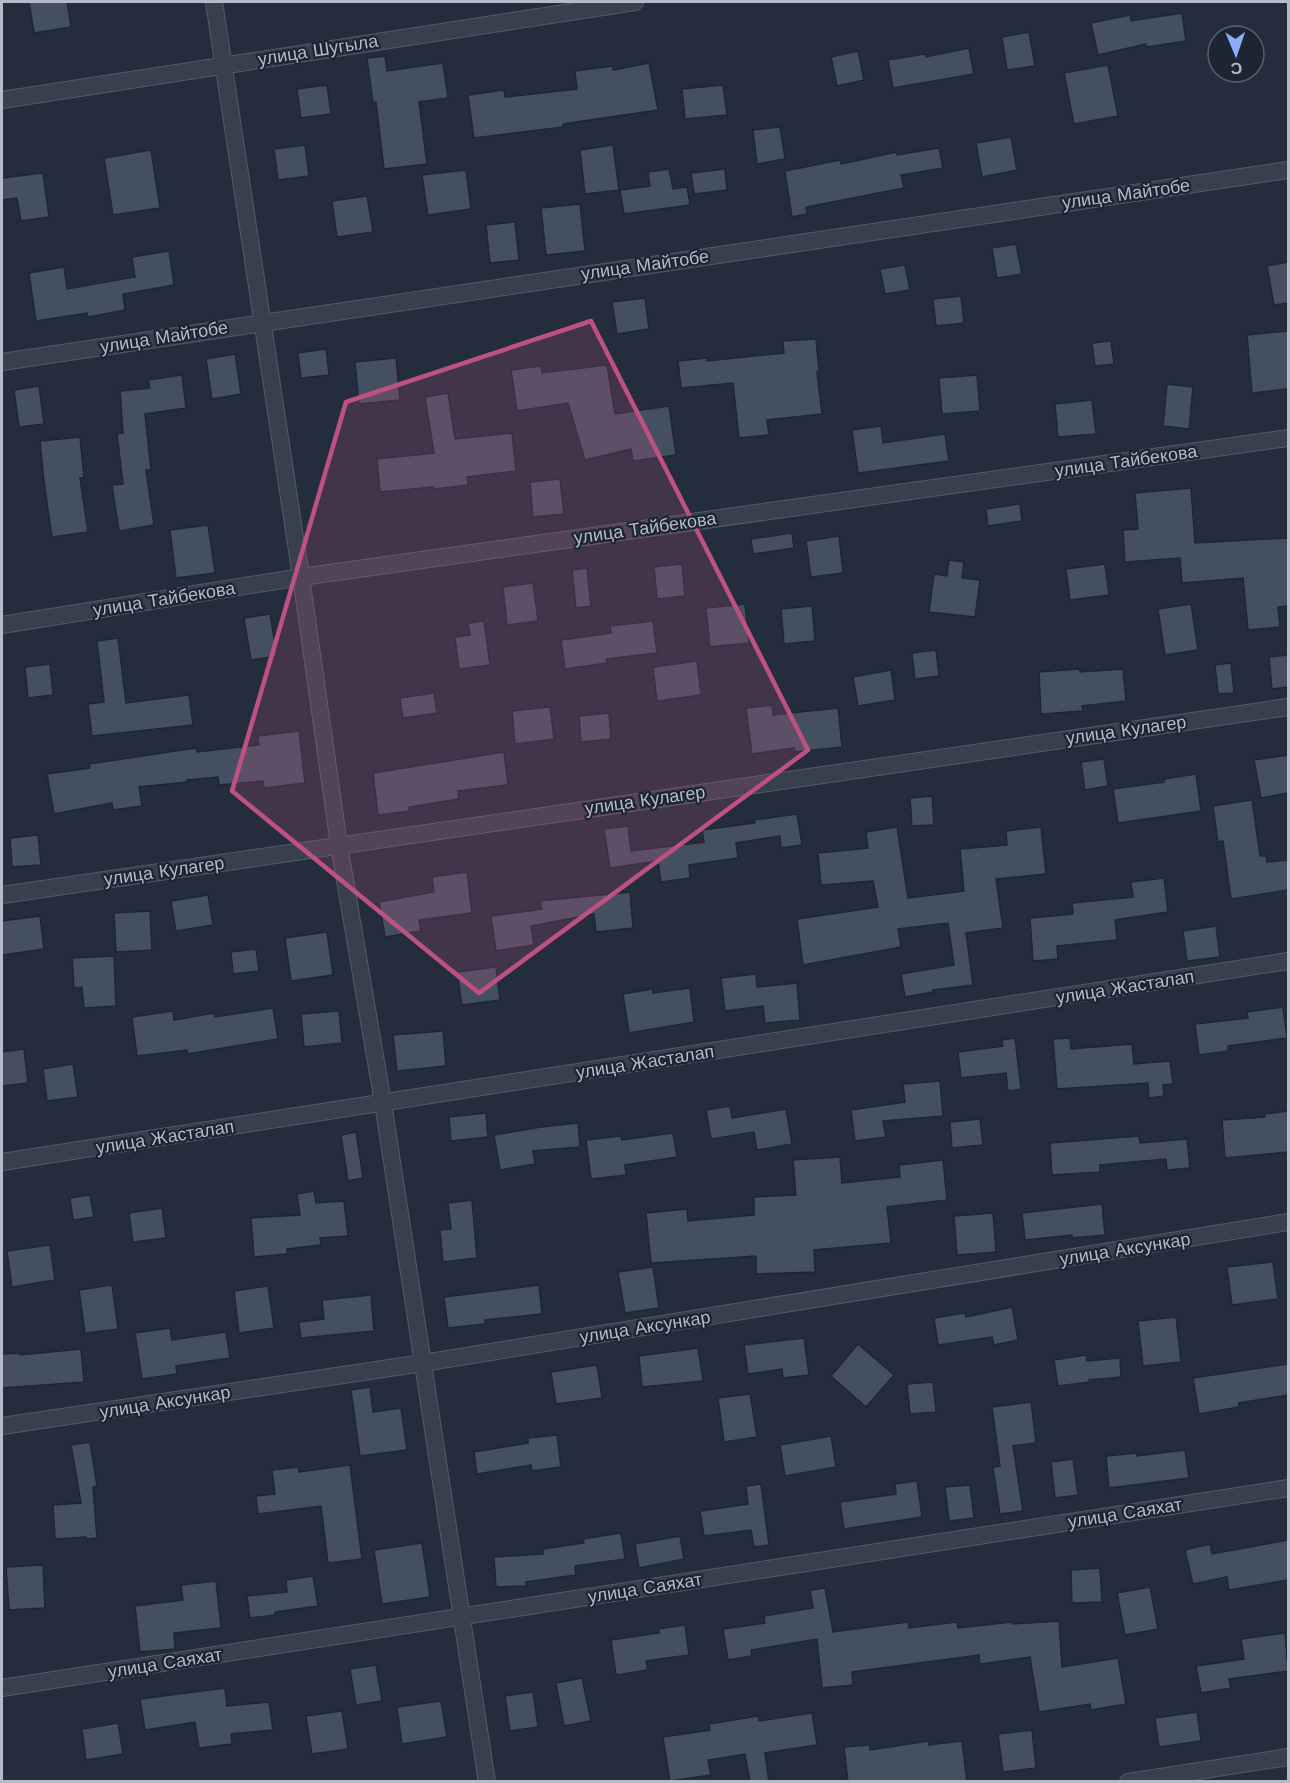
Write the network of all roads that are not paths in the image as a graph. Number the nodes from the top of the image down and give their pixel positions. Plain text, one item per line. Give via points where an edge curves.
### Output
1 (214, 2) edge
2 (634, 2) edge
3 (223, 64) junction
4 (2, 100) edge
5 (1288, 170) edge
6 (262, 322) junction
7 (2, 362) edge
8 (1288, 438) edge
9 (301, 577) junction
10 (2, 624) edge
11 (1288, 707) edge
12 (339, 844) junction
13 (2, 895) edge
14 (1288, 961) edge
15 (383, 1103) junction
16 (2, 1162) edge
17 (1288, 1222) edge
18 (423, 1363) junction
19 (2, 1426) edge
20 (1288, 1488) edge
21 (461, 1617) junction
22 (2, 1688) edge
23 (1288, 1757) edge
24 (487, 1782) edge
25 (1128, 1782) edge

1 - 3 street
2 - 3 street, улица Шугыла
3 - 4 street, улица Шугыла
3 - 6 street
5 - 6 street, улица Майтобе
6 - 7 street, улица Майтобе
6 - 9 street
8 - 9 street, улица Тайбекова
9 - 10 street, улица Тайбекова
9 - 12 street
11 - 12 street, улица Кулагер
12 - 13 street, улица Кулагер
12 - 15 street
14 - 15 street, улица Жасталап
15 - 16 street, улица Жасталап
15 - 18 street
17 - 18 street, улица Аксункар
18 - 19 street, улица Аксункар
18 - 21 street
20 - 21 street, улица Саяхат
21 - 22 street, улица Саяхат
21 - 24 street
23 - 25 street

